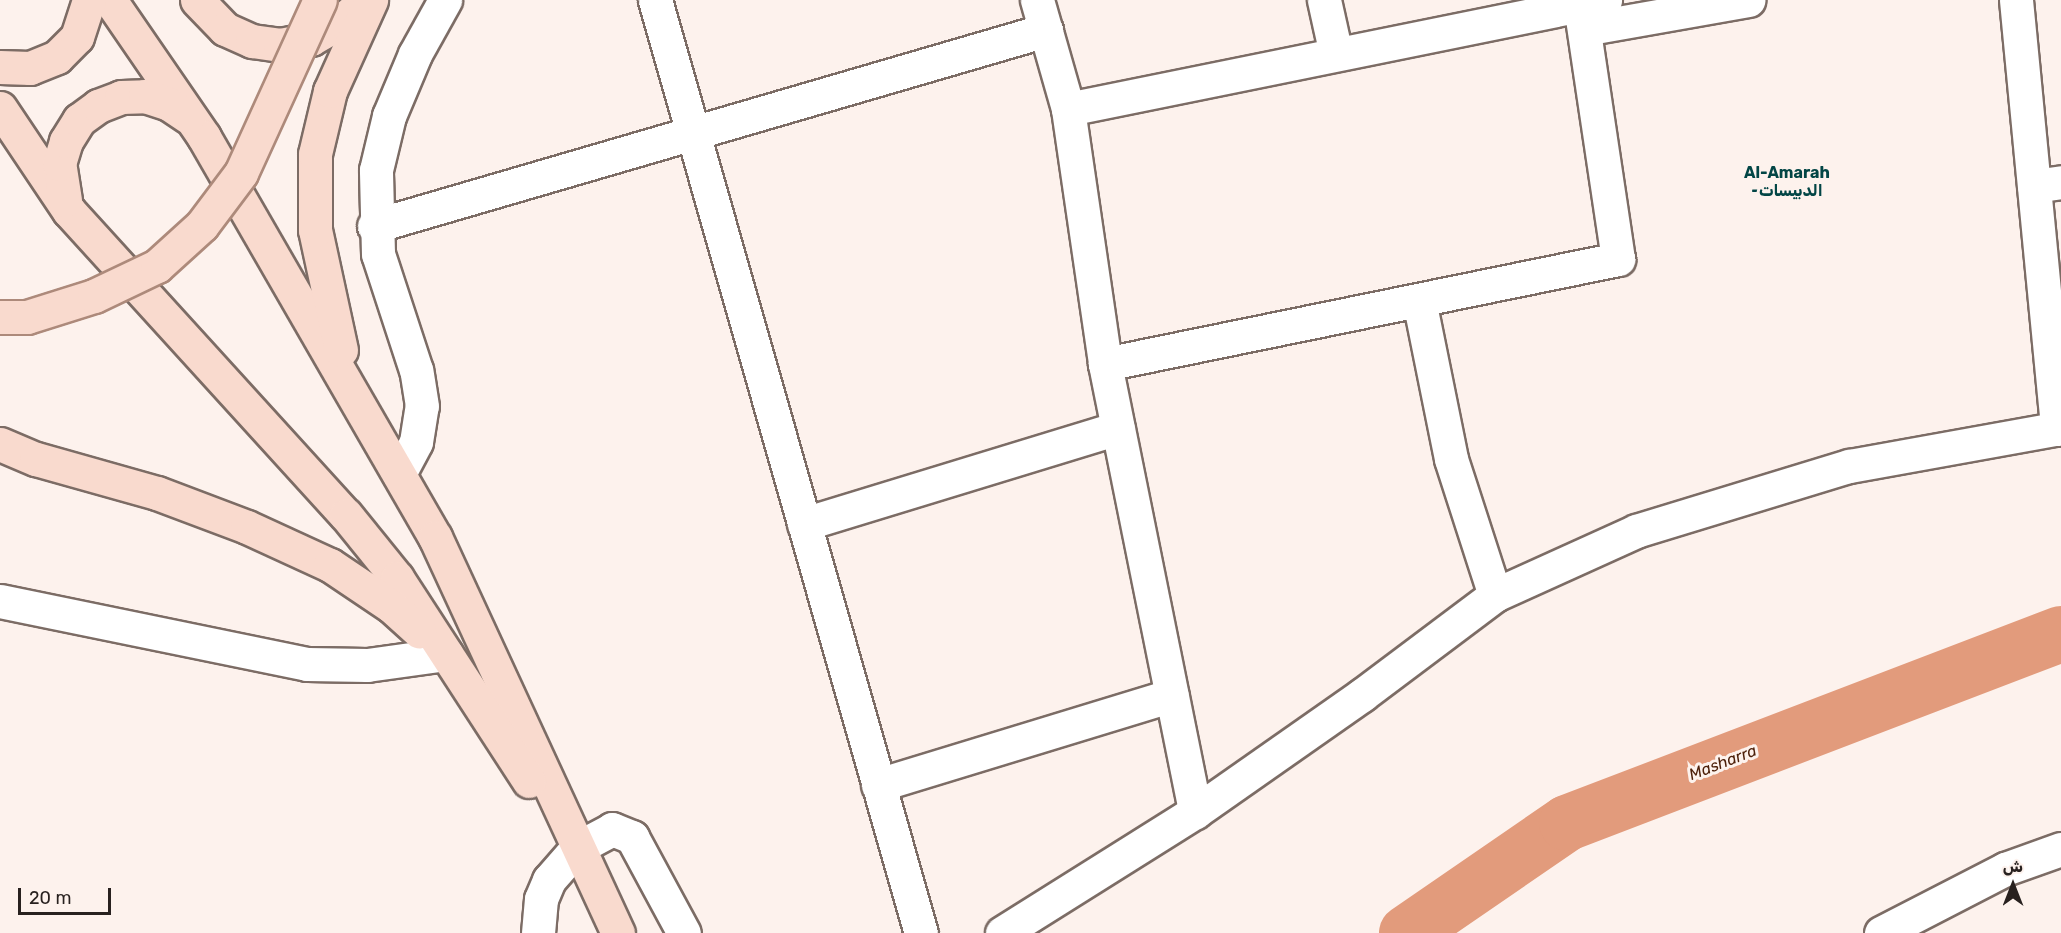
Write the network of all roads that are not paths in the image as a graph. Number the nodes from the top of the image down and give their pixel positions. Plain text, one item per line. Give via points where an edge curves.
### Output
1 (89, 0) edge
2 (110, 0) edge
3 (197, 0) edge
4 (320, 0) edge
5 (365, 0) edge
6 (370, 0) edge
7 (445, 0) edge
8 (655, 0) edge
9 (1324, 0) edge
10 (1748, 0) edge
11 (2016, 0) edge
12 (1632, 10) edge
13 (1590, 12) edge
14 (1042, 15) edge
15 (1336, 54) junction
16 (0, 67) edge
17 (0, 108) edge
18 (1068, 109) junction
19 (693, 135) junction
20 (204, 137) junction
21 (2048, 184) edge
22 (69, 211) junction
23 (374, 226) junction
24 (1419, 300) junction
25 (0, 317) edge
26 (1105, 364) junction
27 (366, 416) junction
28 (1118, 428) junction
29 (2059, 428) edge
30 (0, 444) edge
31 (399, 474) junction
32 (804, 524) junction
33 (1495, 595) junction
34 (0, 602) edge
35 (446, 654) junction
36 (1172, 695) junction
37 (878, 785) junction
38 (1196, 812) junction
39 (577, 848) junction
40 (2059, 858) edge
41 (538, 933) edge
42 (618, 933) edge
43 (684, 933) edge
44 (921, 933) edge
45 (1002, 933) edge
46 (1881, 933) edge

1 - 16 main road via 89,11 77,37 57,57 30,68
2 - 20 main road
3 - 5 main road via 225,29 252,41 280,45 311,39 342,21
4 - 25 main road, bridge via 241,173 202,225 157,266 94,296 27,316
6 - 27 main road via 359,19 324,114 313,193 315,230 331,315
7 - 23 street via 415,54 389,116 376,170
8 - 19 street
9 - 15 street
10 - 12 street
11 - 21 street
12 - 13 street
13 - 15 street
13 - 24 street via 1618,259
14 - 18 street
14 - 19 street
15 - 18 street
17 - 22 main road
18 - 26 street
19 - 23 street
19 - 32 street
20 - 22 main road via 189,118 146,96 121,97 98,106 79,120 66,141 59,164 60,189
20 - 27 main road
21 - 29 street
22 - 35 main road via 346,515 397,578
23 - 31 street via 384,282 420,388 419,433
24 - 26 street
24 - 33 street via 1451,459
26 - 28 street
27 - 31 main road
28 - 32 street
28 - 36 street
29 - 33 street via 1849,466 1636,531
30 - 35 main road via 36,459 157,493 247,527 330,565 392,606
31 - 39 main road via 440,547
32 - 37 street
33 - 38 street
34 - 35 street via 307,664 368,665
35 - 39 main road
36 - 37 street
36 - 38 street
37 - 44 street
38 - 45 street
39 - 41 street via 549,880 541,899
39 - 42 main road
39 - 43 street via 612,830 627,832
40 - 46 street via 2005,869

